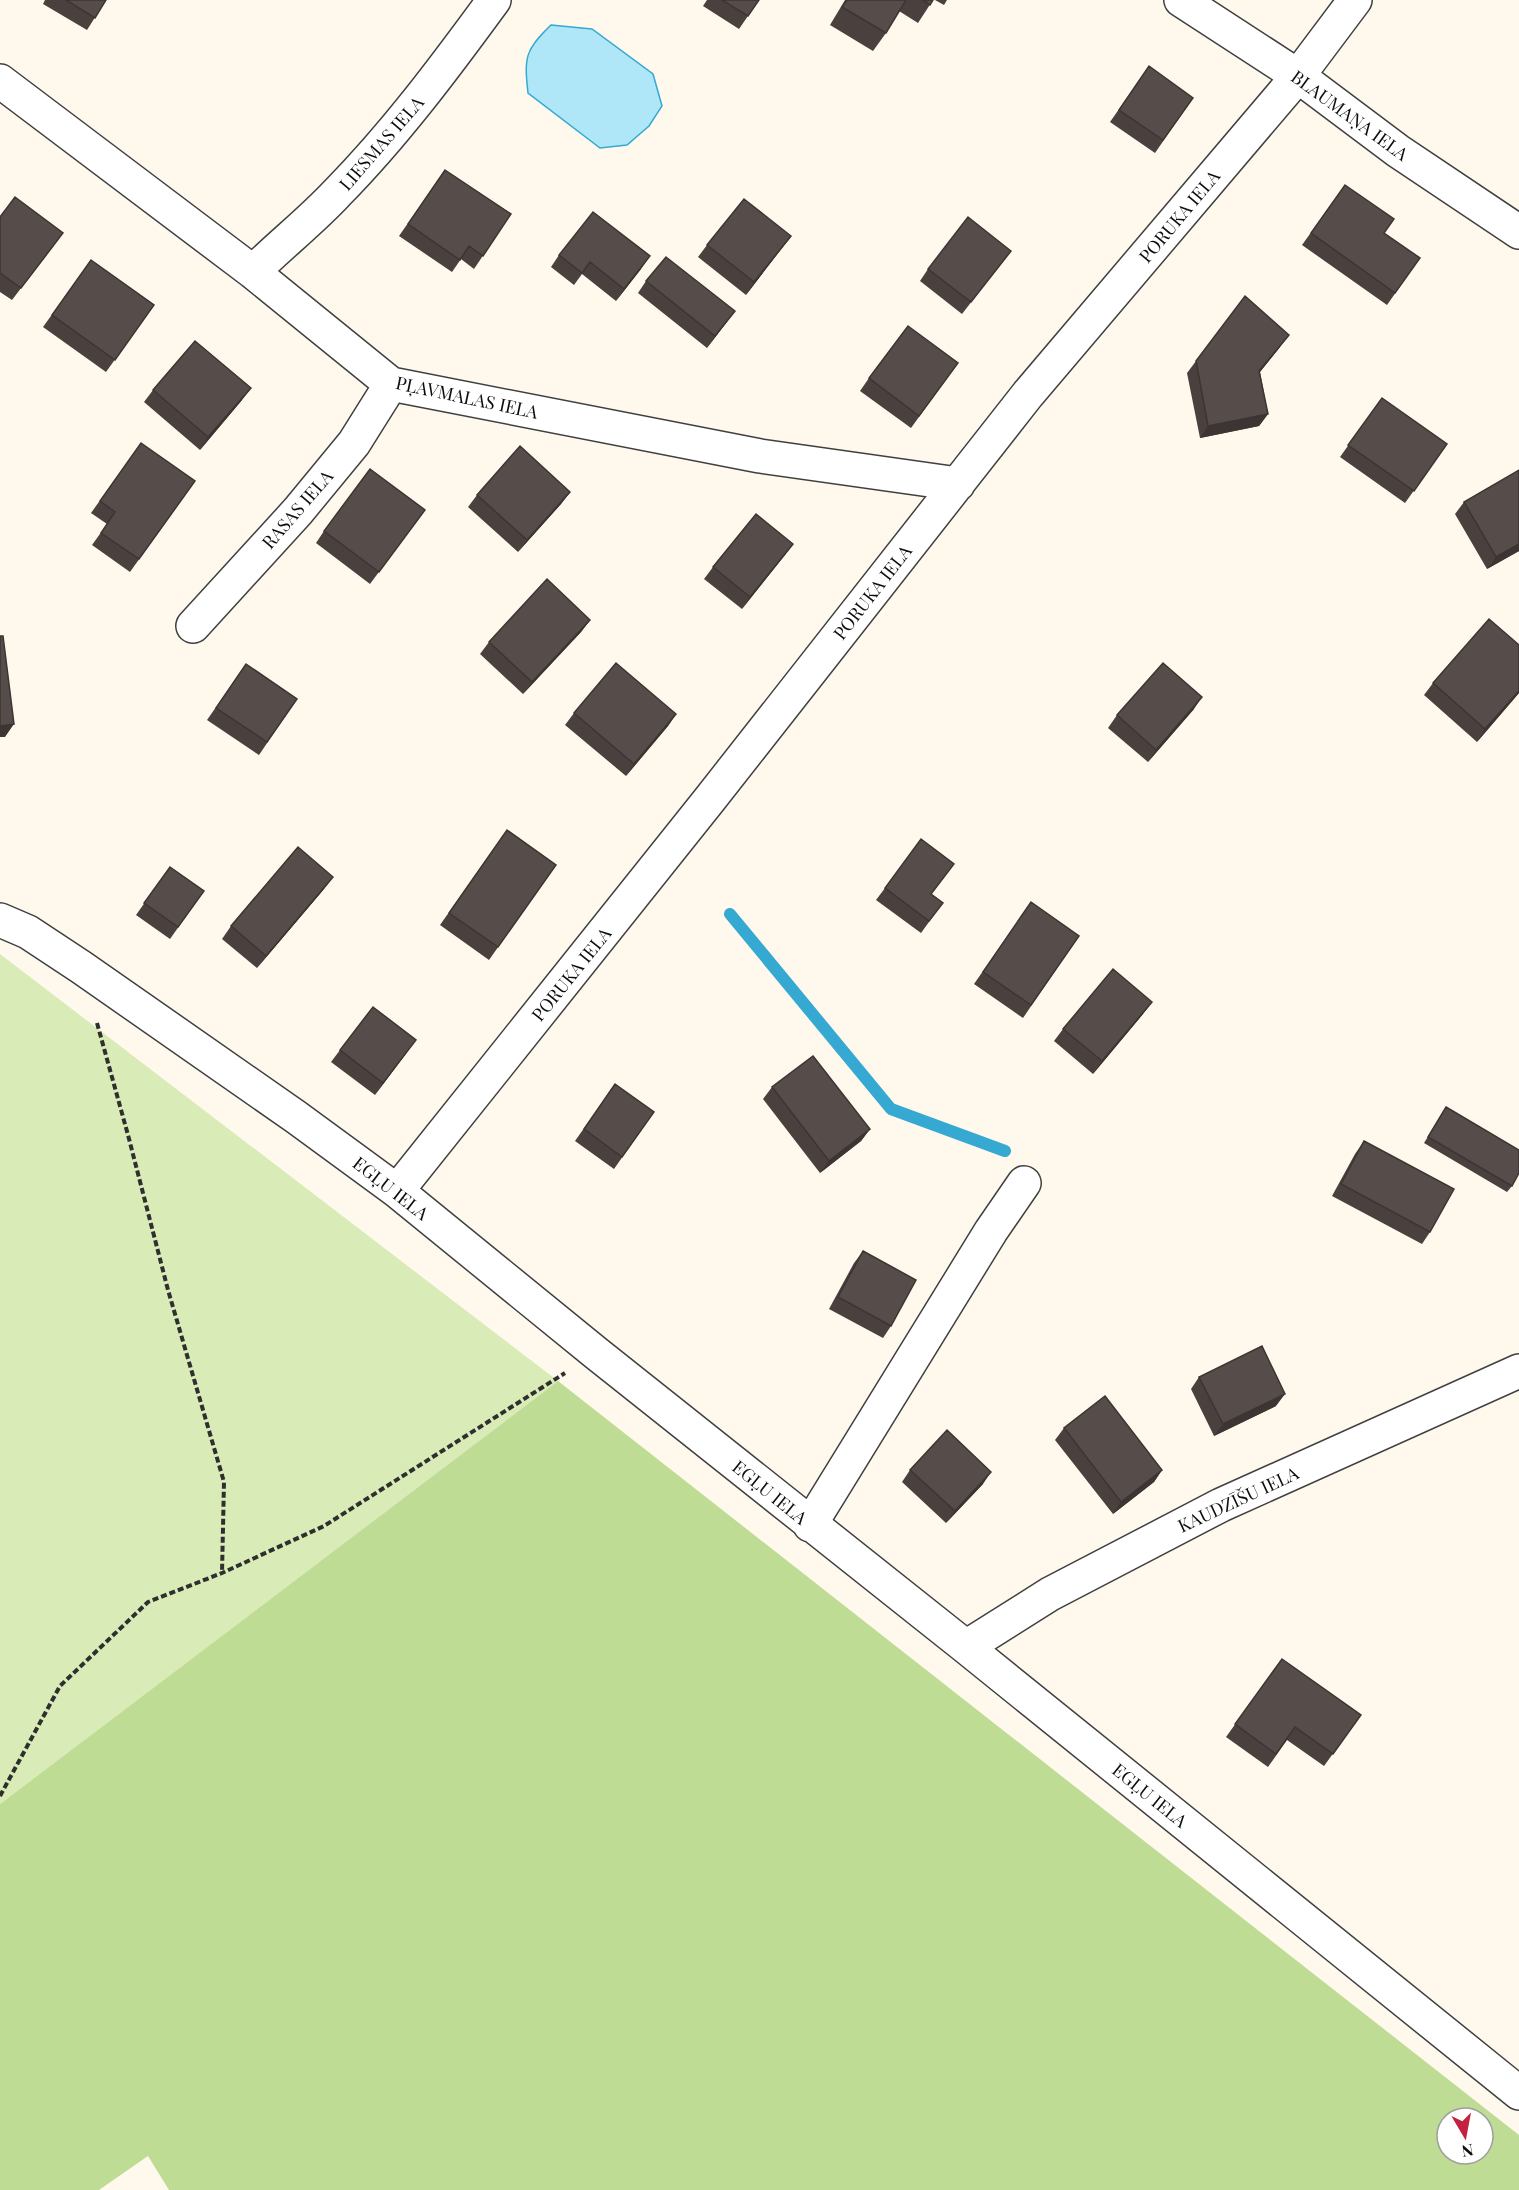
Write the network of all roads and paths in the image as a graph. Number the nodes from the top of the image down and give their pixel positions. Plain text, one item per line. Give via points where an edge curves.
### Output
1 (494, 0) edge
2 (1181, 0) edge
3 (1356, 0) edge
4 (1298, 76) junction
5 (0, 81) edge
6 (1519, 232) edge
7 (254, 272) junction
8 (391, 384) junction
9 (958, 484) junction
10 (193, 627) dead end
11 (0, 920) edge
12 (81, 968) junction
13 (1024, 1183) dead end
14 (397, 1191) junction
15 (596, 1353) junction
16 (1519, 1371) edge
17 (810, 1525) junction
18 (222, 1574) junction
19 (966, 1647) junction
20 (0, 1797) edge
21 (1519, 2093) edge

1 - 7 street, LIESMAS IELA via 430,87 337,194
2 - 4 street, BLAUMAŅA IELA
3 - 4 street, PORUKA IELA
4 - 6 street, BLAUMAŅA IELA via 1398,151
4 - 9 street, PORUKA IELA via 1028,394
5 - 7 street, PĻAVMALAS IELA
7 - 8 street, PĻAVMALAS IELA
8 - 9 street, PĻAVMALAS IELA via 760,456
8 - 10 street, RASAS IELA via 354,443
9 - 14 street, PORUKA IELA
11 - 12 street, EGĻU IELA via 28,932
12 - 14 street, EGĻU IELA
12 - 18 path via 224,1482
13 - 17 street
14 - 15 street, EGĻU IELA
15 - 17 street, EGĻU IELA
15 - 18 path via 324,1526
16 - 19 street, KAUDZĪŠU IELA via 1221,1505 1050,1594
17 - 19 street, EGĻU IELA
18 - 20 path via 148,1602 60,1686
19 - 21 street, EGĻU IELA

